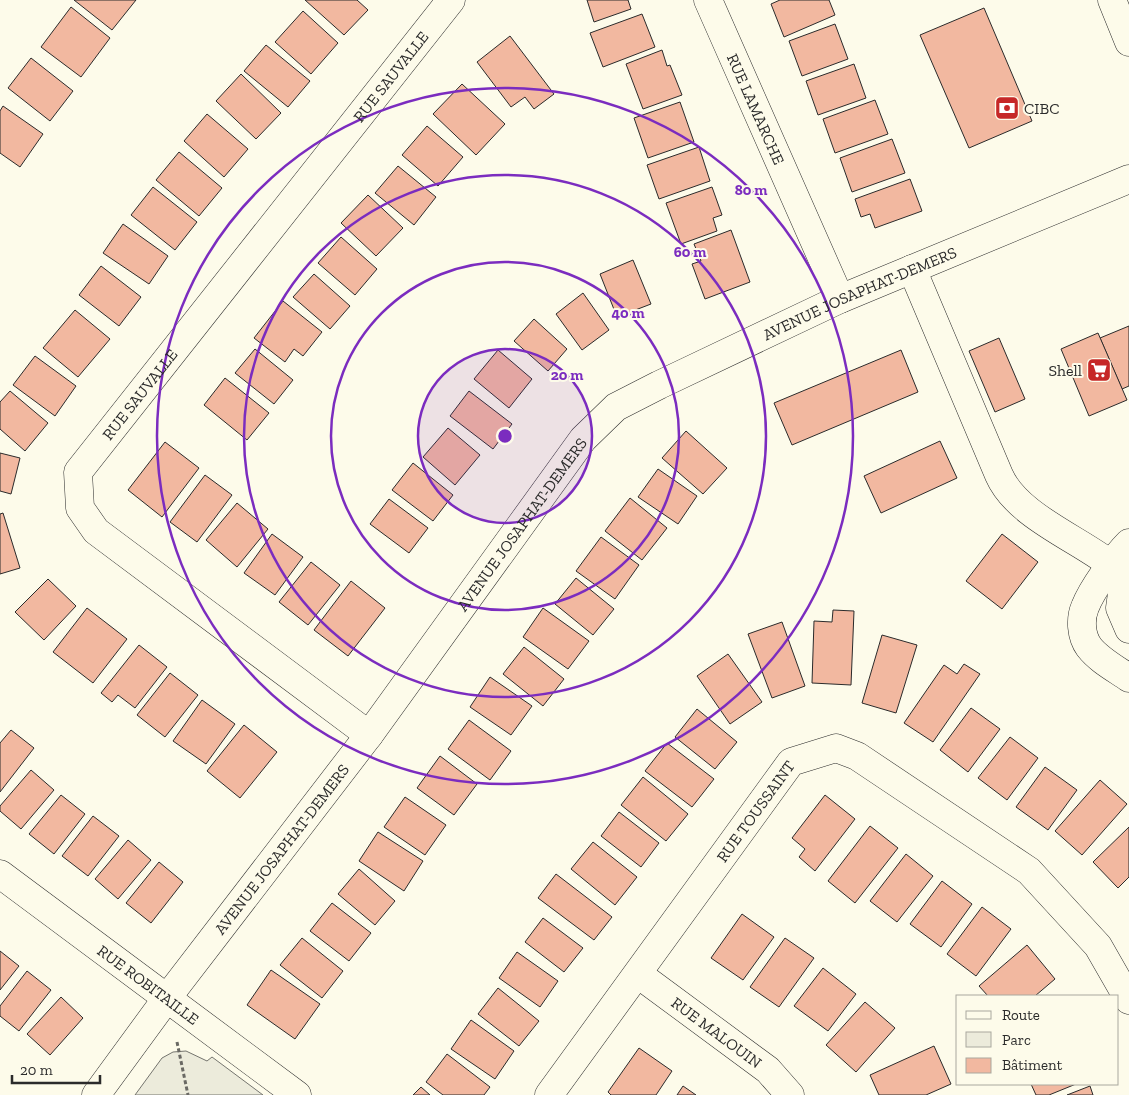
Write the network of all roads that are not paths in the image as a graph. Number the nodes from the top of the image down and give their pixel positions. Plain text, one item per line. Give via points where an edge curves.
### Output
1 (451, 0) edge
2 (708, 0) edge
3 (1112, 0) edge
4 (1129, 42) edge
5 (1129, 179) edge
6 (912, 269) junction
7 (840, 299) junction
8 (1129, 543) edge
9 (1121, 576) edge
10 (1129, 629) edge
11 (1129, 678) edge
12 (369, 735) junction
13 (0, 874) edge
14 (638, 974) junction
15 (167, 998) junction
16 (1129, 1000) edge
17 (96, 1095) edge
18 (297, 1095) edge
19 (549, 1095) edge
20 (790, 1095) edge

1 - 12 street, RUE SAUVALLE via 78,472 80,508 96,531
2 - 7 street, RUE LAMARCHE
3 - 4 street
5 - 6 street, AVENUE JOSAPHAT-DEMERS
6 - 7 street, AVENUE JOSAPHAT-DEMERS
6 - 9 street via 1007,490 1025,508
7 - 12 street, AVENUE JOSAPHAT-DEMERS via 616,407 583,439
8 - 9 street
9 - 10 street via 1120,608
9 - 11 street via 1085,606 1082,631 1094,653
12 - 15 street, AVENUE JOSAPHAT-DEMERS
13 - 15 street, RUE ROBITAILLE
14 - 16 street, RUE TOUSSAINT via 791,762 836,748 857,756 1029,871 1098,946
14 - 19 street, RUE TOUSSAINT
14 - 20 street, RUE MALOUIN via 768,1070
15 - 17 street, AVENUE JOSAPHAT-DEMERS
15 - 18 street, RUE ROBITAILLE

